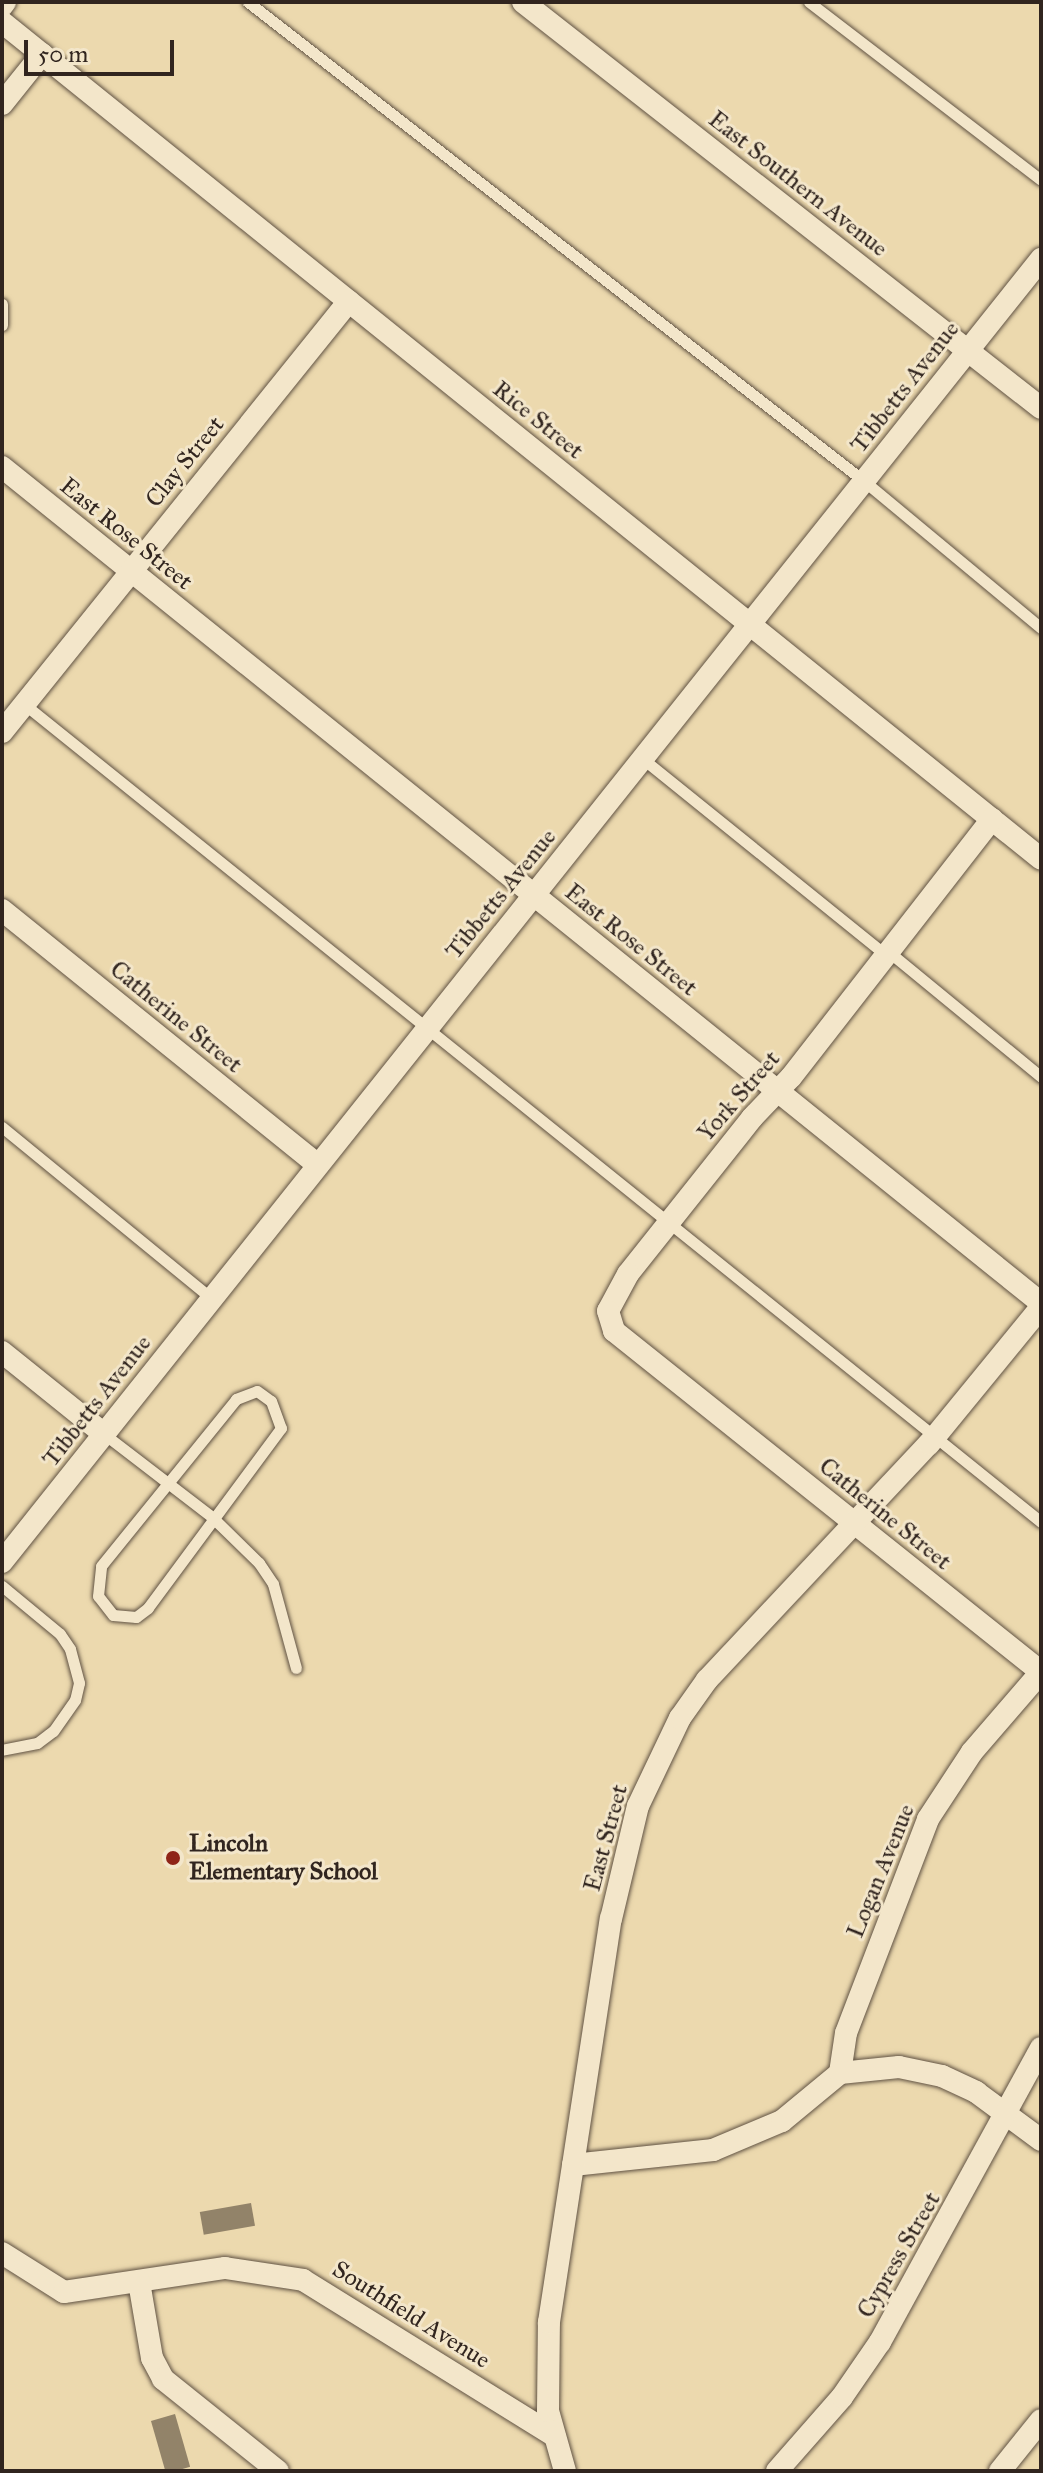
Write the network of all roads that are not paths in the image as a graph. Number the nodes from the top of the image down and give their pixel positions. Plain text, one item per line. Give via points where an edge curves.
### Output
1 (248, 2) edge
2 (523, 2) edge
3 (809, 2) edge
4 (2, 22) edge
5 (42, 54) junction
6 (2, 104) edge
7 (1041, 180) edge
8 (1041, 259) edge
9 (349, 301) junction
10 (2, 304) edge
11 (2, 325) edge
12 (968, 350) junction
13 (1041, 408) edge
14 (2, 467) edge
15 (864, 481) junction
16 (130, 571) junction
17 (750, 625) junction
18 (1041, 628) edge
19 (24, 704) junction
20 (2, 732) edge
21 (643, 759) junction
22 (992, 819) junction
23 (1041, 859) edge
24 (534, 895) junction
25 (2, 910) edge
26 (887, 954) junction
27 (428, 1027) junction
28 (1041, 1077) edge
29 (778, 1092) junction
30 (2, 1127) edge
31 (317, 1164) junction
32 (669, 1223) junction
33 (211, 1298) junction
34 (1041, 1305) edge
35 (2, 1352) edge
36 (696, 1396) joint
37 (104, 1434) junction
38 (935, 1437) junction
39 (168, 1482) junction
40 (212, 1517) junction
41 (1041, 1522) edge
42 (856, 1524) junction
43 (2, 1562) edge
44 (2, 1586) edge
45 (296, 1668) dead end
46 (1041, 1672) edge
47 (2, 1750) edge
48 (1041, 2048) edge
49 (840, 2073) junction
50 (1008, 2113) junction
51 (1041, 2140) edge
52 (573, 2165) junction
53 (2, 2253) edge
54 (139, 2282) junction
55 (1041, 2420) edge
56 (555, 2436) junction
57 (570, 2467) edge
58 (278, 2471) edge
59 (777, 2471) edge
60 (1000, 2471) edge

1 - 15 lane
2 - 12 street, East Southern Avenue
3 - 7 lane
4 - 5 street, Rice Street
5 - 6 street
5 - 9 street, Rice Street
8 - 12 street, Tibbetts Avenue
9 - 16 street, Clay Street
9 - 17 street, Rice Street
10 - 11 lane
12 - 13 street, East Southern Avenue
12 - 15 street, Tibbetts Avenue
14 - 16 street, East Rose Street
15 - 17 street, Tibbetts Avenue
15 - 18 lane
16 - 19 street, Clay Street
16 - 24 street, East Rose Street
17 - 21 street, Tibbetts Avenue
17 - 22 street, Rice Street
19 - 20 street, Clay Street
19 - 27 lane
21 - 24 street, Tibbetts Avenue
21 - 26 lane
22 - 23 street, Rice Street
22 - 26 street, York Street
24 - 27 street, Tibbetts Avenue
24 - 29 street, East Rose Street
25 - 31 street, Catherine Street
26 - 28 lane
26 - 29 street, York Street
27 - 31 street, Tibbetts Avenue
27 - 32 lane
29 - 32 street, York Street
29 - 34 street, East Rose Street
30 - 33 lane
31 - 33 street, Tibbetts Avenue
32 - 36 street, York Street via 611,1303 609,1321 614,1331
32 - 38 lane
33 - 37 street, Tibbetts Avenue
34 - 38 street, East Street
35 - 37 street
36 - 42 street, Catherine Street
37 - 39 lane
37 - 43 street, Tibbetts Avenue
38 - 41 lane
38 - 42 street, East Street
39 - 40 lane
39 - 40 lane via 236,1399 257,1391 271,1401 281,1428
39 - 40 lane via 101,1566 98,1596 113,1615 136,1617 148,1608
40 - 45 lane via 273,1584
42 - 46 street, Catherine Street
42 - 52 street, East Street via 750,1629 707,1680 654,1767 626,1843
44 - 47 lane via 60,1634 79,1683 68,1713 53,1731 37,1743
46 - 49 street, Logan Avenue via 972,1752 928,1819 846,2033
48 - 50 street, Cypress Street
49 - 50 street via 921,2070 976,2092
49 - 52 street via 782,2121 750,2138 713,2150
50 - 51 street
50 - 59 street, Cypress Street via 880,2342 842,2397
52 - 56 street, East Street via 546,2369
53 - 54 street, Southfield Avenue via 64,2292
54 - 56 street, Southfield Avenue via 225,2268 303,2280
54 - 58 street via 152,2358 163,2379
55 - 60 street
56 - 57 street, East Street

